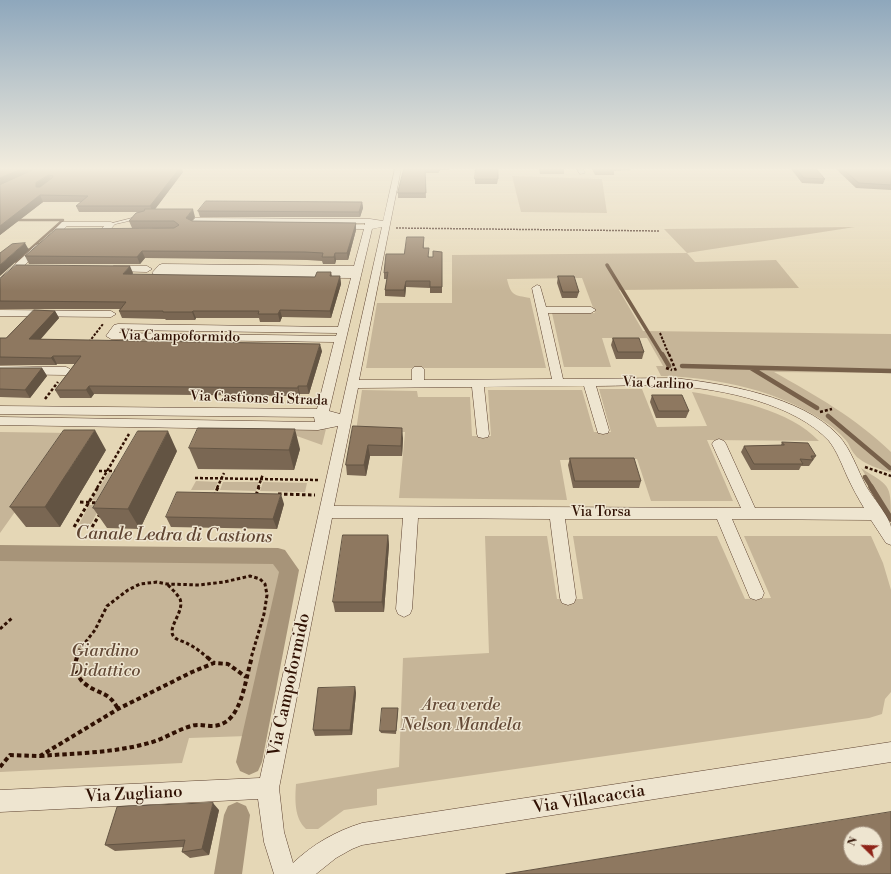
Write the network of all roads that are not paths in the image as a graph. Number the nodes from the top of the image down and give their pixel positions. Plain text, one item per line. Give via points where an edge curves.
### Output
1 (389, 210) edge
2 (144, 216) edge
3 (111, 224) junction
4 (370, 224) junction
5 (386, 226) junction
6 (104, 231) junction
7 (118, 231) edge
8 (51, 236) junction
9 (16, 268) junction
10 (32, 268) edge
11 (108, 269) edge
12 (147, 269) dead end
13 (358, 272) junction
14 (0, 283) edge
15 (537, 288) dead end
16 (542, 310) junction
17 (591, 310) dead end
18 (0, 313) edge
19 (111, 314) dead end
20 (342, 334) junction
21 (418, 369) dead end
22 (0, 370) edge
23 (66, 371) dead end
24 (558, 382) junction
25 (589, 382) junction
26 (478, 383) junction
27 (353, 384) junction
28 (418, 384) junction
29 (0, 410) edge
30 (96, 411) junction
31 (202, 412) junction
32 (322, 413) junction
33 (345, 420) junction
34 (0, 421) edge
35 (88, 422) junction
36 (196, 424) junction
37 (318, 426) junction
38 (603, 430) dead end
39 (483, 434) dead end
40 (719, 444) dead end
41 (326, 512) junction
42 (411, 512) junction
43 (556, 513) junction
44 (722, 514) junction
45 (752, 514) junction
46 (876, 514) junction
47 (891, 539) edge
48 (756, 593) dead end
49 (568, 598) dead end
50 (404, 609) dead end
51 (891, 752) edge
52 (268, 788) junction
53 (0, 801) edge
54 (286, 874) edge
55 (299, 874) edge

1 - 5 street, Via Campoformido
2 - 3 lane
3 - 6 street
3 - 8 street via 65,224
4 - 4 street via 198,220 194,225
4 - 5 street
4 - 13 street
5 - 27 street, Via Campoformido
6 - 7 street
6 - 8 street
8 - 9 street
9 - 10 street
9 - 14 street
11 - 12 street
13 - 13 street via 162,267 157,273
13 - 20 street
15 - 16 street
16 - 17 street
16 - 24 street
18 - 19 street
20 - 20 street, Via Campoformido via 118,327 111,336
20 - 32 street
21 - 28 street
22 - 23 street
24 - 25 street, Via Carlino
24 - 26 street, Via Carlino
25 - 38 street
25 - 46 street, Via Carlino via 694,384 756,398 795,412 818,425 834,439
26 - 28 street, Via Carlino
26 - 39 street
27 - 28 street, Via Carlino
27 - 33 street, Via Campoformido
29 - 30 street, Via Castions di Strada
30 - 31 street, Via Castions di Strada
30 - 35 lane
31 - 32 street, Via Castions di Strada
31 - 36 lane
32 - 33 street, Via Castions di Strada
32 - 37 street
33 - 37 street, Via Castions di Strada
33 - 41 street, Via Campoformido
34 - 35 street, Via Castions di Strada
35 - 36 street, Via Castions di Strada
36 - 37 street, Via Castions di Strada
40 - 45 street
41 - 42 street, Via Torsa
41 - 52 street, Via Campoformido
42 - 43 street, Via Torsa
42 - 50 street
43 - 44 street, Via Torsa
43 - 49 street
44 - 45 street, Via Torsa
44 - 48 street
45 - 46 street, Via Torsa
46 - 47 street, Via Carlino
51 - 55 street, Via Villacaccia via 362,834 334,845
52 - 53 street, Via Zugliano
52 - 54 street, Via Campoformido via 270,822

